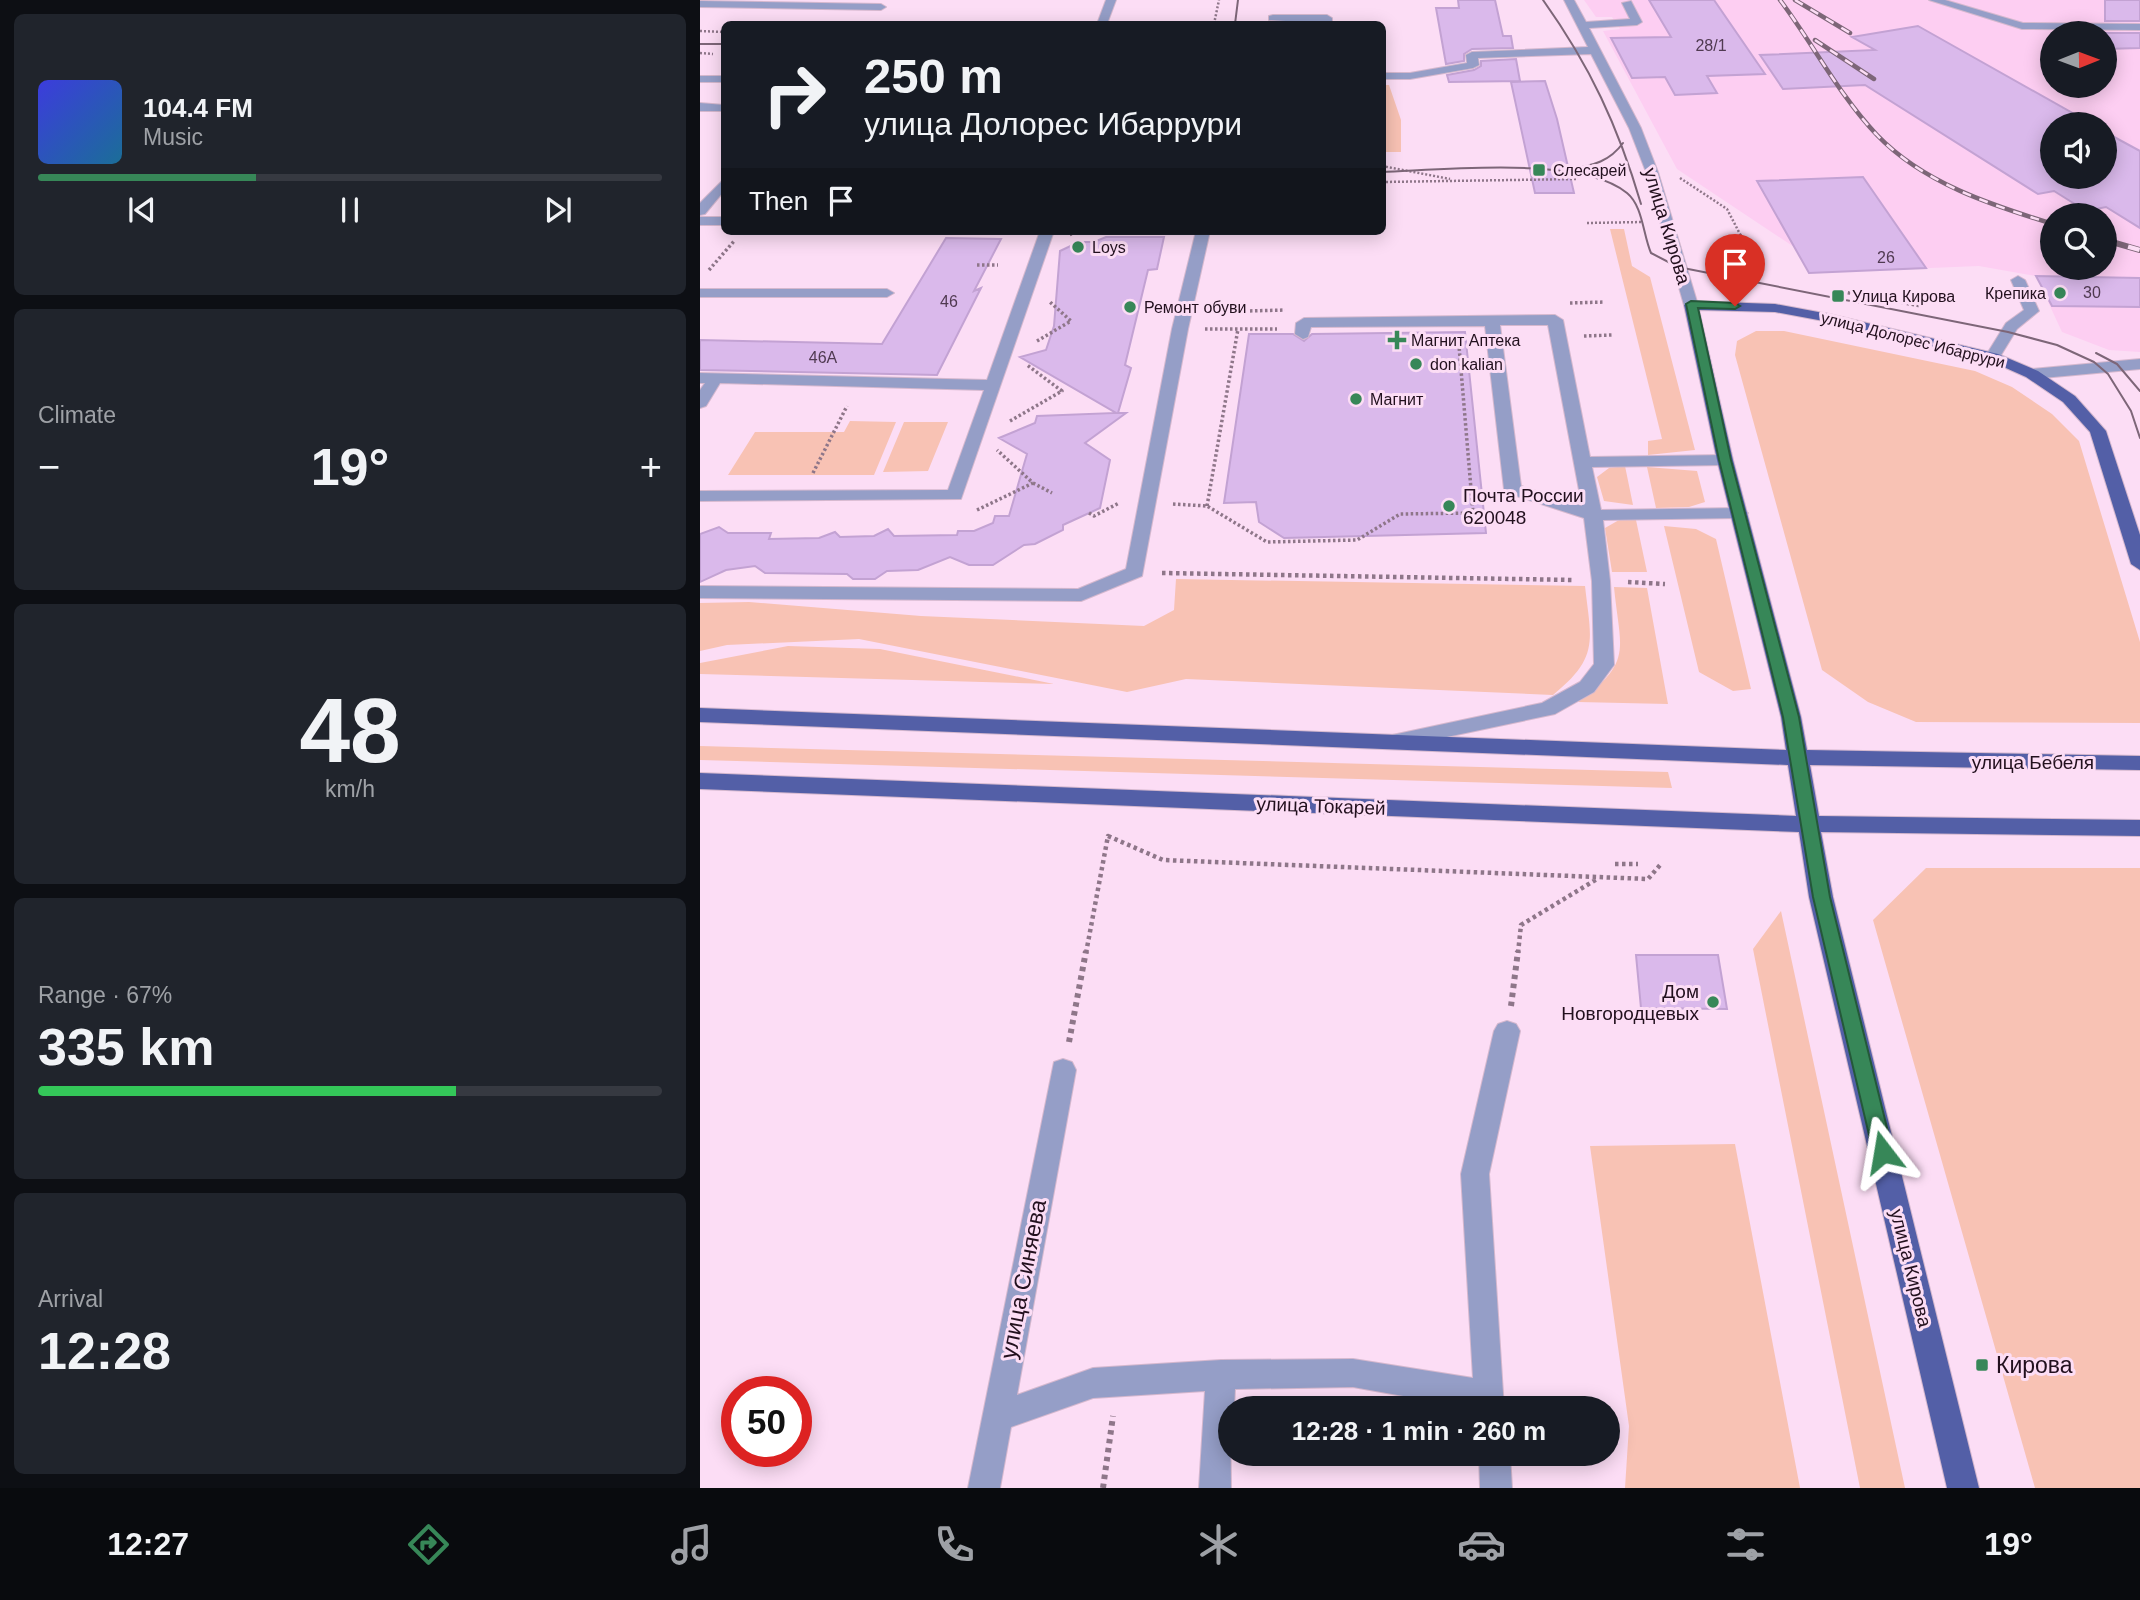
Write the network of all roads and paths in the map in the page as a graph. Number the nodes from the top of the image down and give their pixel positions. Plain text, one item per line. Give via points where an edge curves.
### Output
1 (1111, 0) edge
2 (1219, 0) edge
3 (1569, 0) edge
4 (1934, 0) edge
5 (1627, 3) dead end
6 (700, 4) edge
7 (880, 7) edge
8 (1273, 18) dead end
9 (1103, 21) edge
10 (1214, 21) edge
11 (1327, 21) edge
12 (1582, 25) junction
13 (2140, 27) edge
14 (700, 32) edge
15 (721, 32) edge
16 (1595, 50) junction
17 (1386, 76) edge
18 (700, 79) edge
19 (721, 79) edge
20 (700, 107) edge
21 (721, 108) edge
22 (1386, 167) edge
23 (1578, 178) dead end
24 (1680, 178) dead end
25 (1458, 181) junction
26 (1386, 182) edge
27 (721, 190) edge
28 (700, 211) edge
29 (700, 221) edge
30 (721, 221) edge
31 (1666, 222) junction
32 (1587, 223) dead end
33 (738, 235) edge
34 (1046, 235) edge
35 (1202, 235) edge
36 (977, 265) dead end
37 (999, 265) dead end
38 (1760, 273) dead end
39 (700, 279) edge
40 (2018, 280) dead end
41 (1833, 289) dead end
42 (700, 293) edge
43 (887, 293) dead end
44 (1691, 304) junction
45 (1921, 306) dead end
46 (1492, 321) junction
47 (1263, 329) dead end
48 (1303, 334) dead end
49 (1612, 335) dead end
50 (1588, 336) dead end
51 (1459, 341) dead end
52 (1993, 357) junction
53 (2140, 364) edge
54 (2032, 374) junction
55 (708, 378) edge
56 (860, 382) junction
57 (993, 385) junction
58 (700, 403) edge
59 (1725, 460) junction
60 (1584, 462) junction
61 (1033, 483) dead end
62 (1052, 493) dead end
63 (700, 496) edge
64 (801, 496) junction
65 (1739, 513) junction
66 (1593, 515) junction
67 (2140, 564) edge
68 (1135, 572) junction
69 (1601, 581) junction
70 (1665, 584) dead end
71 (700, 592) edge
72 (700, 715) edge
73 (1383, 743) junction
74 (1798, 758) junction
75 (2140, 763) edge
76 (700, 781) edge
77 (1809, 824) junction
78 (2140, 828) edge
79 (1615, 864) dead end
80 (1639, 864) dead end
81 (1661, 864) dead end
82 (1598, 878) junction
83 (1507, 1031) joint
84 (1063, 1070) joint
85 (1221, 1375) junction
86 (1118, 1381) junction
87 (1462, 1396) edge
88 (1490, 1396) edge
89 (997, 1417) junction
90 (1494, 1466) edge
91 (984, 1488) edge
92 (1103, 1488) edge
93 (1215, 1488) edge
94 (1496, 1488) edge
95 (1964, 1488) edge

1 - 9 street
2 - 10 path
3 - 12 street, улица Кирова
4 - 13 street via 2022,26
5 - 12 street via 1637,22
6 - 7 street
8 - 11 street
12 - 16 street, улица Кирова
14 - 15 path
16 - 17 street via 1472,55 1473,65
16 - 31 street, улица Кирова via 1635,128
18 - 19 street
20 - 21 street
22 - 25 path
23 - 25 path
24 - 38 path via 1727,209
25 - 26 path
27 - 28 street
29 - 30 street
31 - 32 path
31 - 44 street, улица Кирова
33 - 39 path
34 - 57 street
35 - 68 street
36 - 37 path
40 - 52 street via 2032,312 2011,326
41 - 45 path
42 - 43 street
44 - 52 main road, улица Долорес Ибаррури via 1775,308
44 - 59 main road, улица Кирова
46 - 48 street via 1304,323
46 - 60 street via 1555,320
46 - 66 street via 1513,489
47 - 51 path via 1238,329 1207,506 1267,542 1357,540 1400,514 1473,513
49 - 50 path
52 - 54 main road, улица Долорес Ибаррури
53 - 54 street
54 - 67 main road, улица Долорес Ибаррури via 2069,399 2098,431
55 - 56 street
55 - 58 street
56 - 57 street
56 - 64 path
57 - 64 street via 955,495
59 - 60 street
59 - 65 main road, улица Кирова
60 - 66 street
61 - 62 path
63 - 64 street
65 - 66 street
65 - 74 main road, улица Кирова
66 - 69 street
68 - 69 path
68 - 71 street via 1081,595
69 - 70 path
69 - 73 street via 1604,666 1587,687 1548,709
72 - 73 main road
73 - 74 main road
74 - 75 main road, улица Бебеля
74 - 77 main road, улица Кирова
76 - 77 main road, улица Токарей
77 - 78 main road, улица Токарей
77 - 95 main road, улица Кирова via 1821,897
79 - 80 path
81 - 82 path via 1648,880
82 - 83 path via 1521,925
82 - 84 path via 1163,860 1108,836
83 - 88 street via 1475,1174
84 - 89 street, улица Синяева
85 - 86 street
85 - 87 street via 1353,1373
85 - 93 street
86 - 89 street via 1093,1383
86 - 92 path
89 - 91 street, улица Синяева
90 - 94 street

